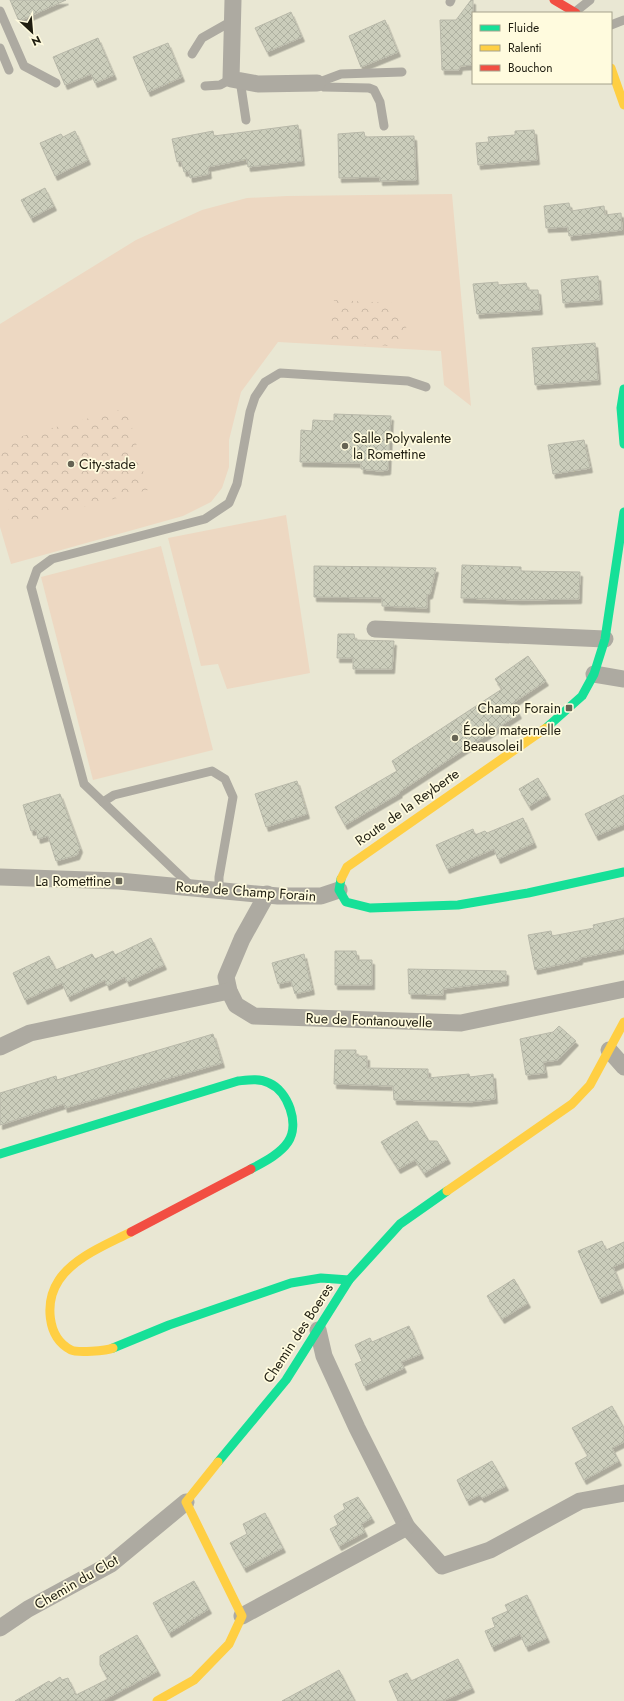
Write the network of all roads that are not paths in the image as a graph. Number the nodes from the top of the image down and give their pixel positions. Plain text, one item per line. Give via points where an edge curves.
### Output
1 (233, 0) edge
2 (554, 0) edge
3 (590, 0) edge
4 (0, 11) edge
5 (575, 12) edge
6 (232, 20) junction
7 (624, 20) edge
8 (612, 25) edge
9 (0, 48) edge
10 (192, 54) dead end
11 (9, 70) dead end
12 (612, 71) edge
13 (402, 72) dead end
14 (235, 80) junction
15 (56, 83) dead end
16 (317, 83) junction
17 (205, 86) dead end
18 (624, 105) edge
19 (246, 120) dead end
20 (384, 126) dead end
21 (426, 387) dead end
22 (624, 389) edge
23 (624, 444) edge
24 (624, 512) edge
25 (375, 629) dead end
26 (605, 639) junction
27 (594, 674) junction
28 (624, 679) edge
29 (103, 802) junction
30 (624, 872) edge
31 (0, 877) edge
32 (192, 887) junction
33 (219, 890) junction
34 (339, 890) junction
35 (268, 894) junction
36 (624, 989) edge
37 (229, 991) junction
38 (624, 1022) edge
39 (0, 1048) edge
40 (609, 1050) junction
41 (624, 1067) edge
42 (0, 1154) edge
43 (349, 1280) junction
44 (318, 1330) junction
45 (624, 1493) edge
46 (186, 1502) junction
47 (407, 1527) junction
48 (242, 1616) junction
49 (0, 1628) edge
50 (157, 1701) edge

1 - 6 street
2 - 5 street
3 - 5 lane
4 - 15 lane via 24,66
6 - 10 lane via 202,38
6 - 14 street
7 - 8 lane
9 - 11 lane
12 - 18 street
13 - 16 lane via 340,74
14 - 16 street via 258,84
14 - 17 lane
14 - 19 lane
16 - 20 lane via 324,87 374,90 380,102
21 - 29 lane via 408,381 280,373 265,382 255,397 237,484 228,503 205,519 52,559 37,570 31,587 84,784
22 - 23 street via 621,408
24 - 26 street, Route de la Reyberte
25 - 26 street
26 - 27 street, Route de la Reyberte
27 - 28 street
27 - 34 street, Route de la Reyberte via 582,696 548,726 347,867 341,876
29 - 32 lane
29 - 33 lane via 114,795 212,771 225,779 233,797
30 - 34 street via 470,904 364,907 346,902
31 - 32 street, Route de Champ Forain via 119,881
32 - 33 street, Route de Champ Forain
33 - 35 street, Route de Champ Forain
34 - 35 street, Route de Champ Forain via 322,896
35 - 37 street via 242,939 226,977
36 - 37 street, Rue de Fontanouvelle via 461,1023 254,1016 236,1005
37 - 39 street via 30,1033
38 - 40 street, Chemin des Boeres
40 - 41 street
40 - 43 street, Chemin des Boeres via 590,1085 572,1104 400,1224
42 - 43 street via 238,1081 254,1079 272,1084 292,1111 294,1127 289,1141 277,1153 258,1166 83,1257 63,1274 52,1290 49,1306 52,1327 60,1341 72,1351 107,1350 169,1325 291,1283 321,1278
43 - 44 street, Chemin des Boeres
44 - 46 street, Chemin des Boeres via 286,1380
44 - 47 street via 324,1356
45 - 47 street via 580,1501 490,1550 442,1566
46 - 48 street
46 - 49 street, Chemin du Clot via 111,1564 28,1609
47 - 48 street
48 - 50 street via 229,1644 194,1680

